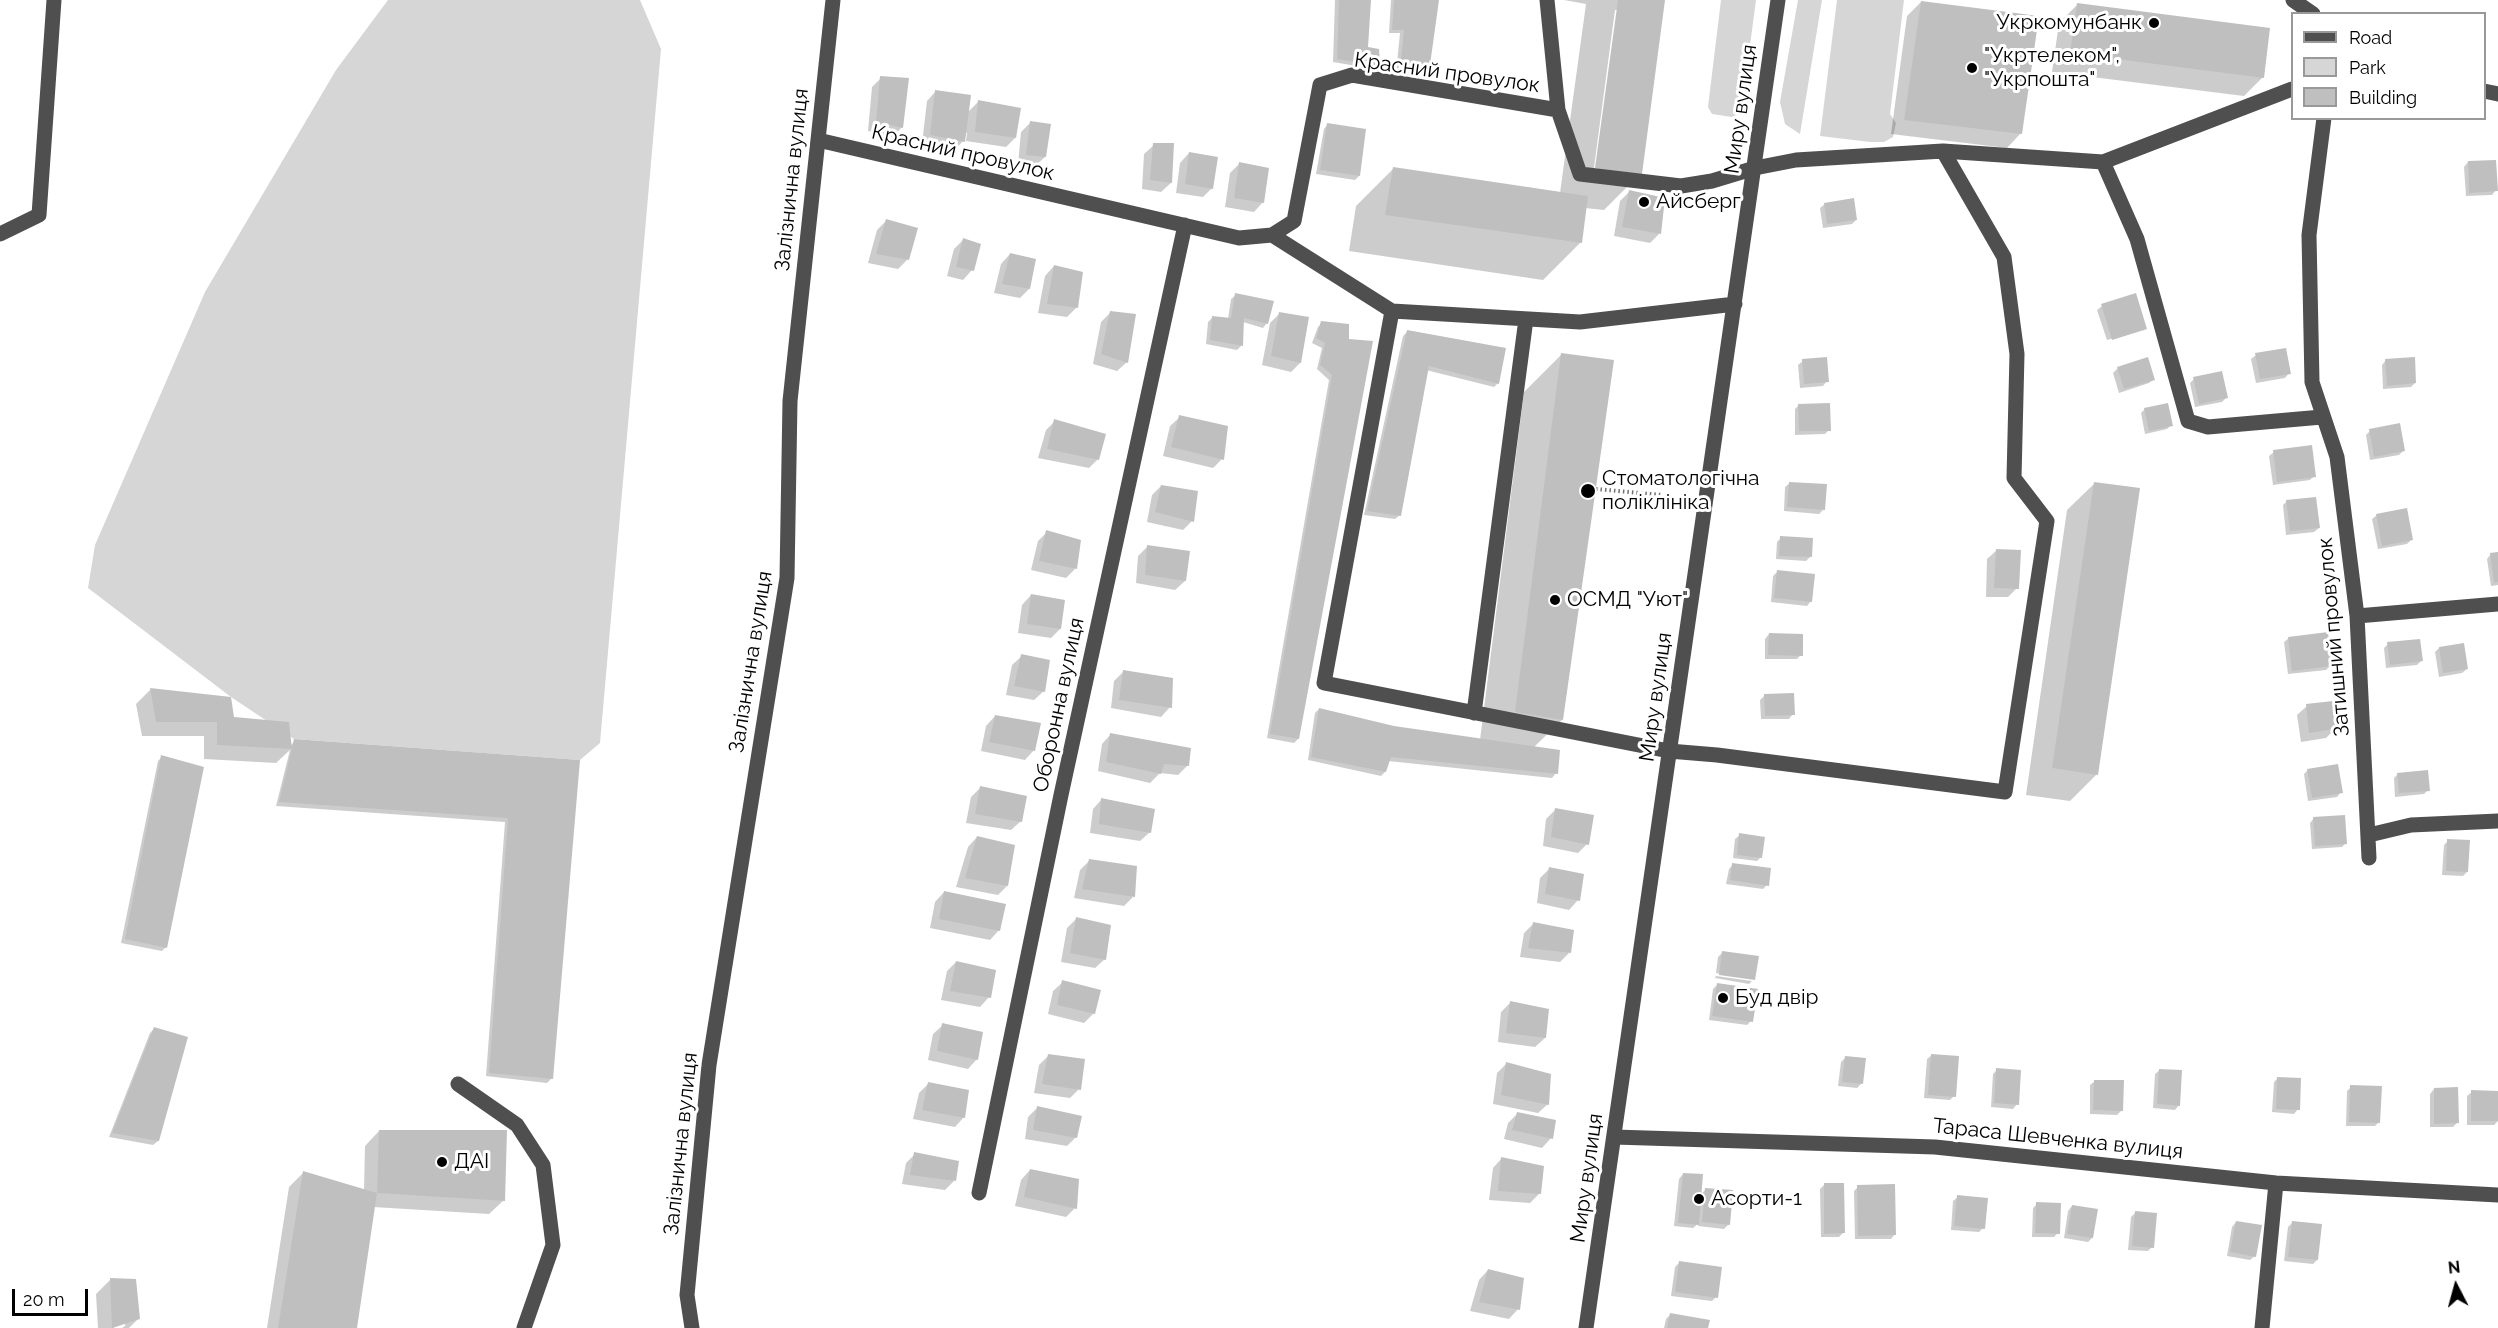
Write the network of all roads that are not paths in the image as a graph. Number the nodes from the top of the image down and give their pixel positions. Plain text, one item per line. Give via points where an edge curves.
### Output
1 (54, 0) edge
2 (833, 0) edge
3 (1546, 0) edge
4 (1778, 0) edge
5 (2293, 0) edge
6 (2310, 12) edge
7 (2291, 89) edge
8 (1558, 110) junction
9 (2324, 120) edge
10 (818, 140) junction
11 (1943, 151) junction
12 (2103, 162) junction
13 (1755, 168) junction
14 (1185, 225) junction
15 (0, 234) edge
16 (1272, 235) junction
17 (1735, 304) junction
18 (1392, 311) junction
19 (1526, 319) junction
20 (2322, 417) junction
21 (2498, 604) edge
22 (2357, 616) junction
23 (1474, 713) junction
24 (1669, 751) junction
25 (2498, 821) edge
26 (2369, 835) junction
27 (2368, 858) dead end
28 (458, 1084) dead end
29 (1614, 1137) junction
30 (2276, 1183) junction
31 (979, 1193) dead end
32 (2498, 1195) edge
33 (524, 1328) edge
34 (692, 1328) edge
35 (1586, 1328) edge
36 (2262, 1328) edge

1 - 15 street via 39,215
2 - 10 street, Залізнична вулиця
3 - 8 street
4 - 13 street, Миру вулиця
5 - 6 street
7 - 12 street
8 - 13 street, Красний провулок via 1580,174 1681,186
8 - 16 street, Красний провулок via 1352,75 1320,85 1294,221
9 - 20 street, Затишний провулок via 2309,235 2312,382
10 - 14 street, Красний провулок
10 - 34 street, Залізнична вулиця via 790,401 787,578 710,1065 687,1295
11 - 12 street
11 - 13 street via 1796,160
11 - 24 street via 2004,257 2017,354 2014,478 2047,522 2005,792
12 - 20 street via 2137,239 2188,421 2208,427
13 - 17 street, Миру вулиця
14 - 16 street, Красний провулок via 1239,238
14 - 31 street, Оборонна вулиця
16 - 18 street
17 - 19 street via 1580,322
17 - 24 street, Миру вулиця
18 - 19 street
18 - 23 street via 1324,683
19 - 23 street
20 - 22 street, Затишний провулок via 2337,456
21 - 22 street
22 - 26 street, Затишний провулок
23 - 24 street
24 - 29 street, Миру вулиця
25 - 26 street via 2410,825
26 - 27 street, Затишний провулок
28 - 33 street via 517,1125 543,1165 553,1245
29 - 30 street, Тараса Шевченка вулиця via 1935,1147
29 - 35 street, Миру вулиця
30 - 32 street, Тараса Шевченка вулиця
30 - 36 street

